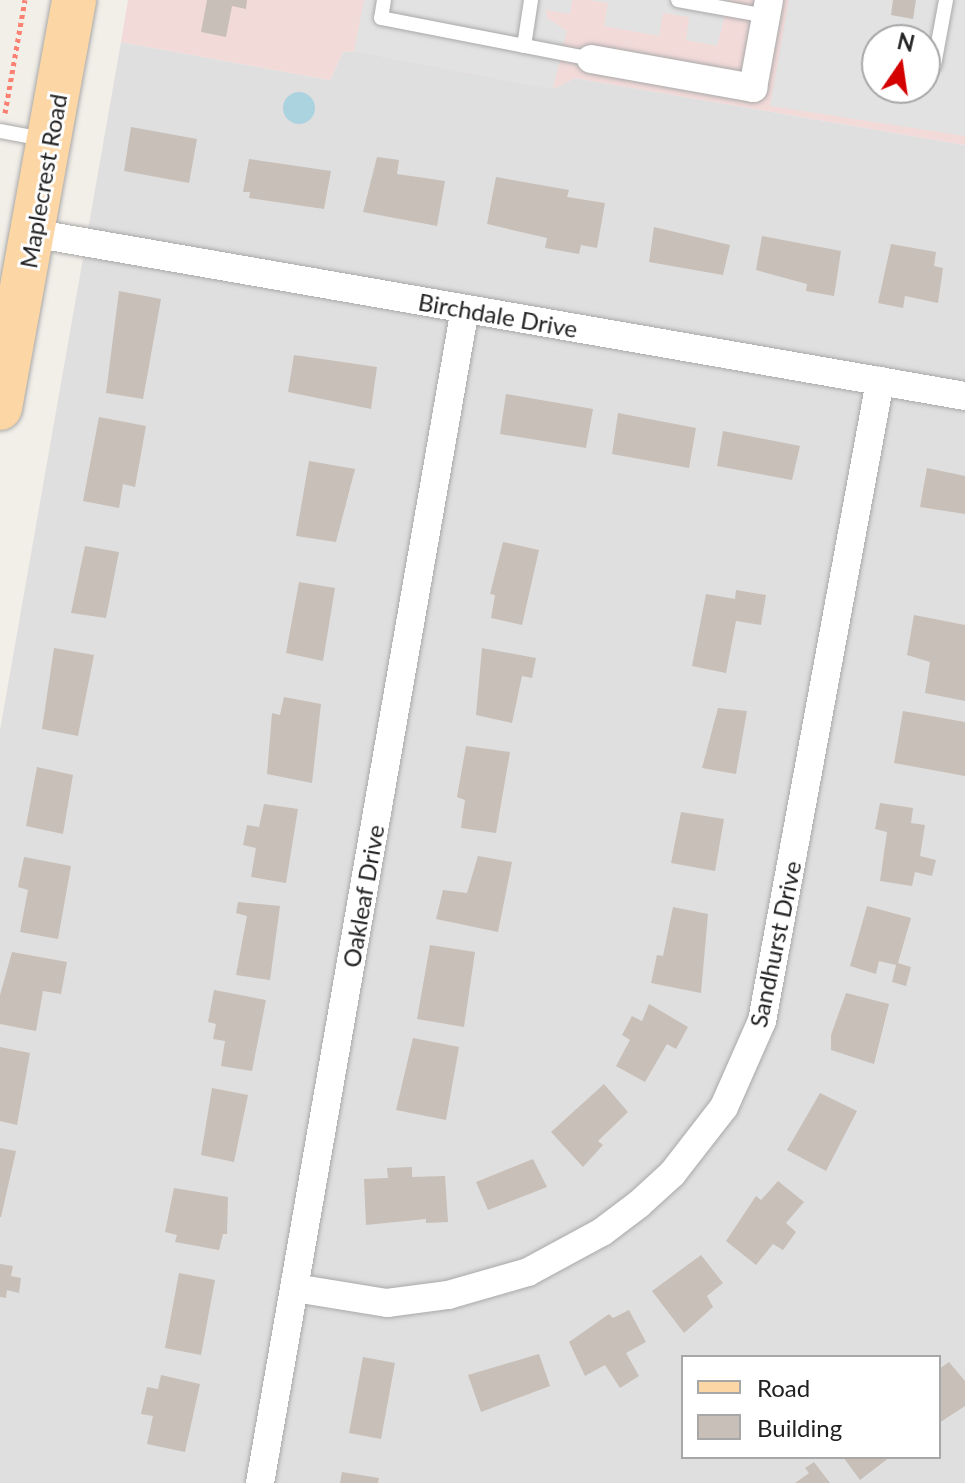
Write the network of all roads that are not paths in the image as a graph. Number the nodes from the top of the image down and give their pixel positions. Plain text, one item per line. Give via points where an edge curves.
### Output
1 (74, 0) edge
2 (384, 0) edge
3 (531, 0) edge
4 (678, 0) edge
5 (946, 0) edge
6 (767, 8) edge
7 (941, 27) edge
8 (524, 46) junction
9 (591, 59) joint
10 (2, 131) edge
11 (51, 140) junction
12 (32, 233) junction
13 (465, 309) junction
14 (5, 346) edge
15 (880, 381) junction
16 (965, 396) edge
17 (0, 408) edge
18 (295, 1288) junction
19 (260, 1483) edge

1 - 11 main road, Maplecrest Road
2 - 8 lane via 381,18
3 - 8 lane
4 - 6 lane
5 - 7 lane
6 - 9 street via 753,88
8 - 9 lane
10 - 11 lane
11 - 12 main road, Maplecrest Road
12 - 13 street, Birchdale Drive
12 - 14 main road, Maplecrest Road
13 - 15 street, Birchdale Drive
13 - 18 street, Oakleaf Drive
14 - 17 main road, Maplecrest Road
15 - 16 street, Birchdale Drive
15 - 18 street, Sandhurst Drive via 762,1021 724,1107 672,1174 639,1204 602,1232 528,1272 448,1295 387,1303
18 - 19 street, Oakleaf Drive

